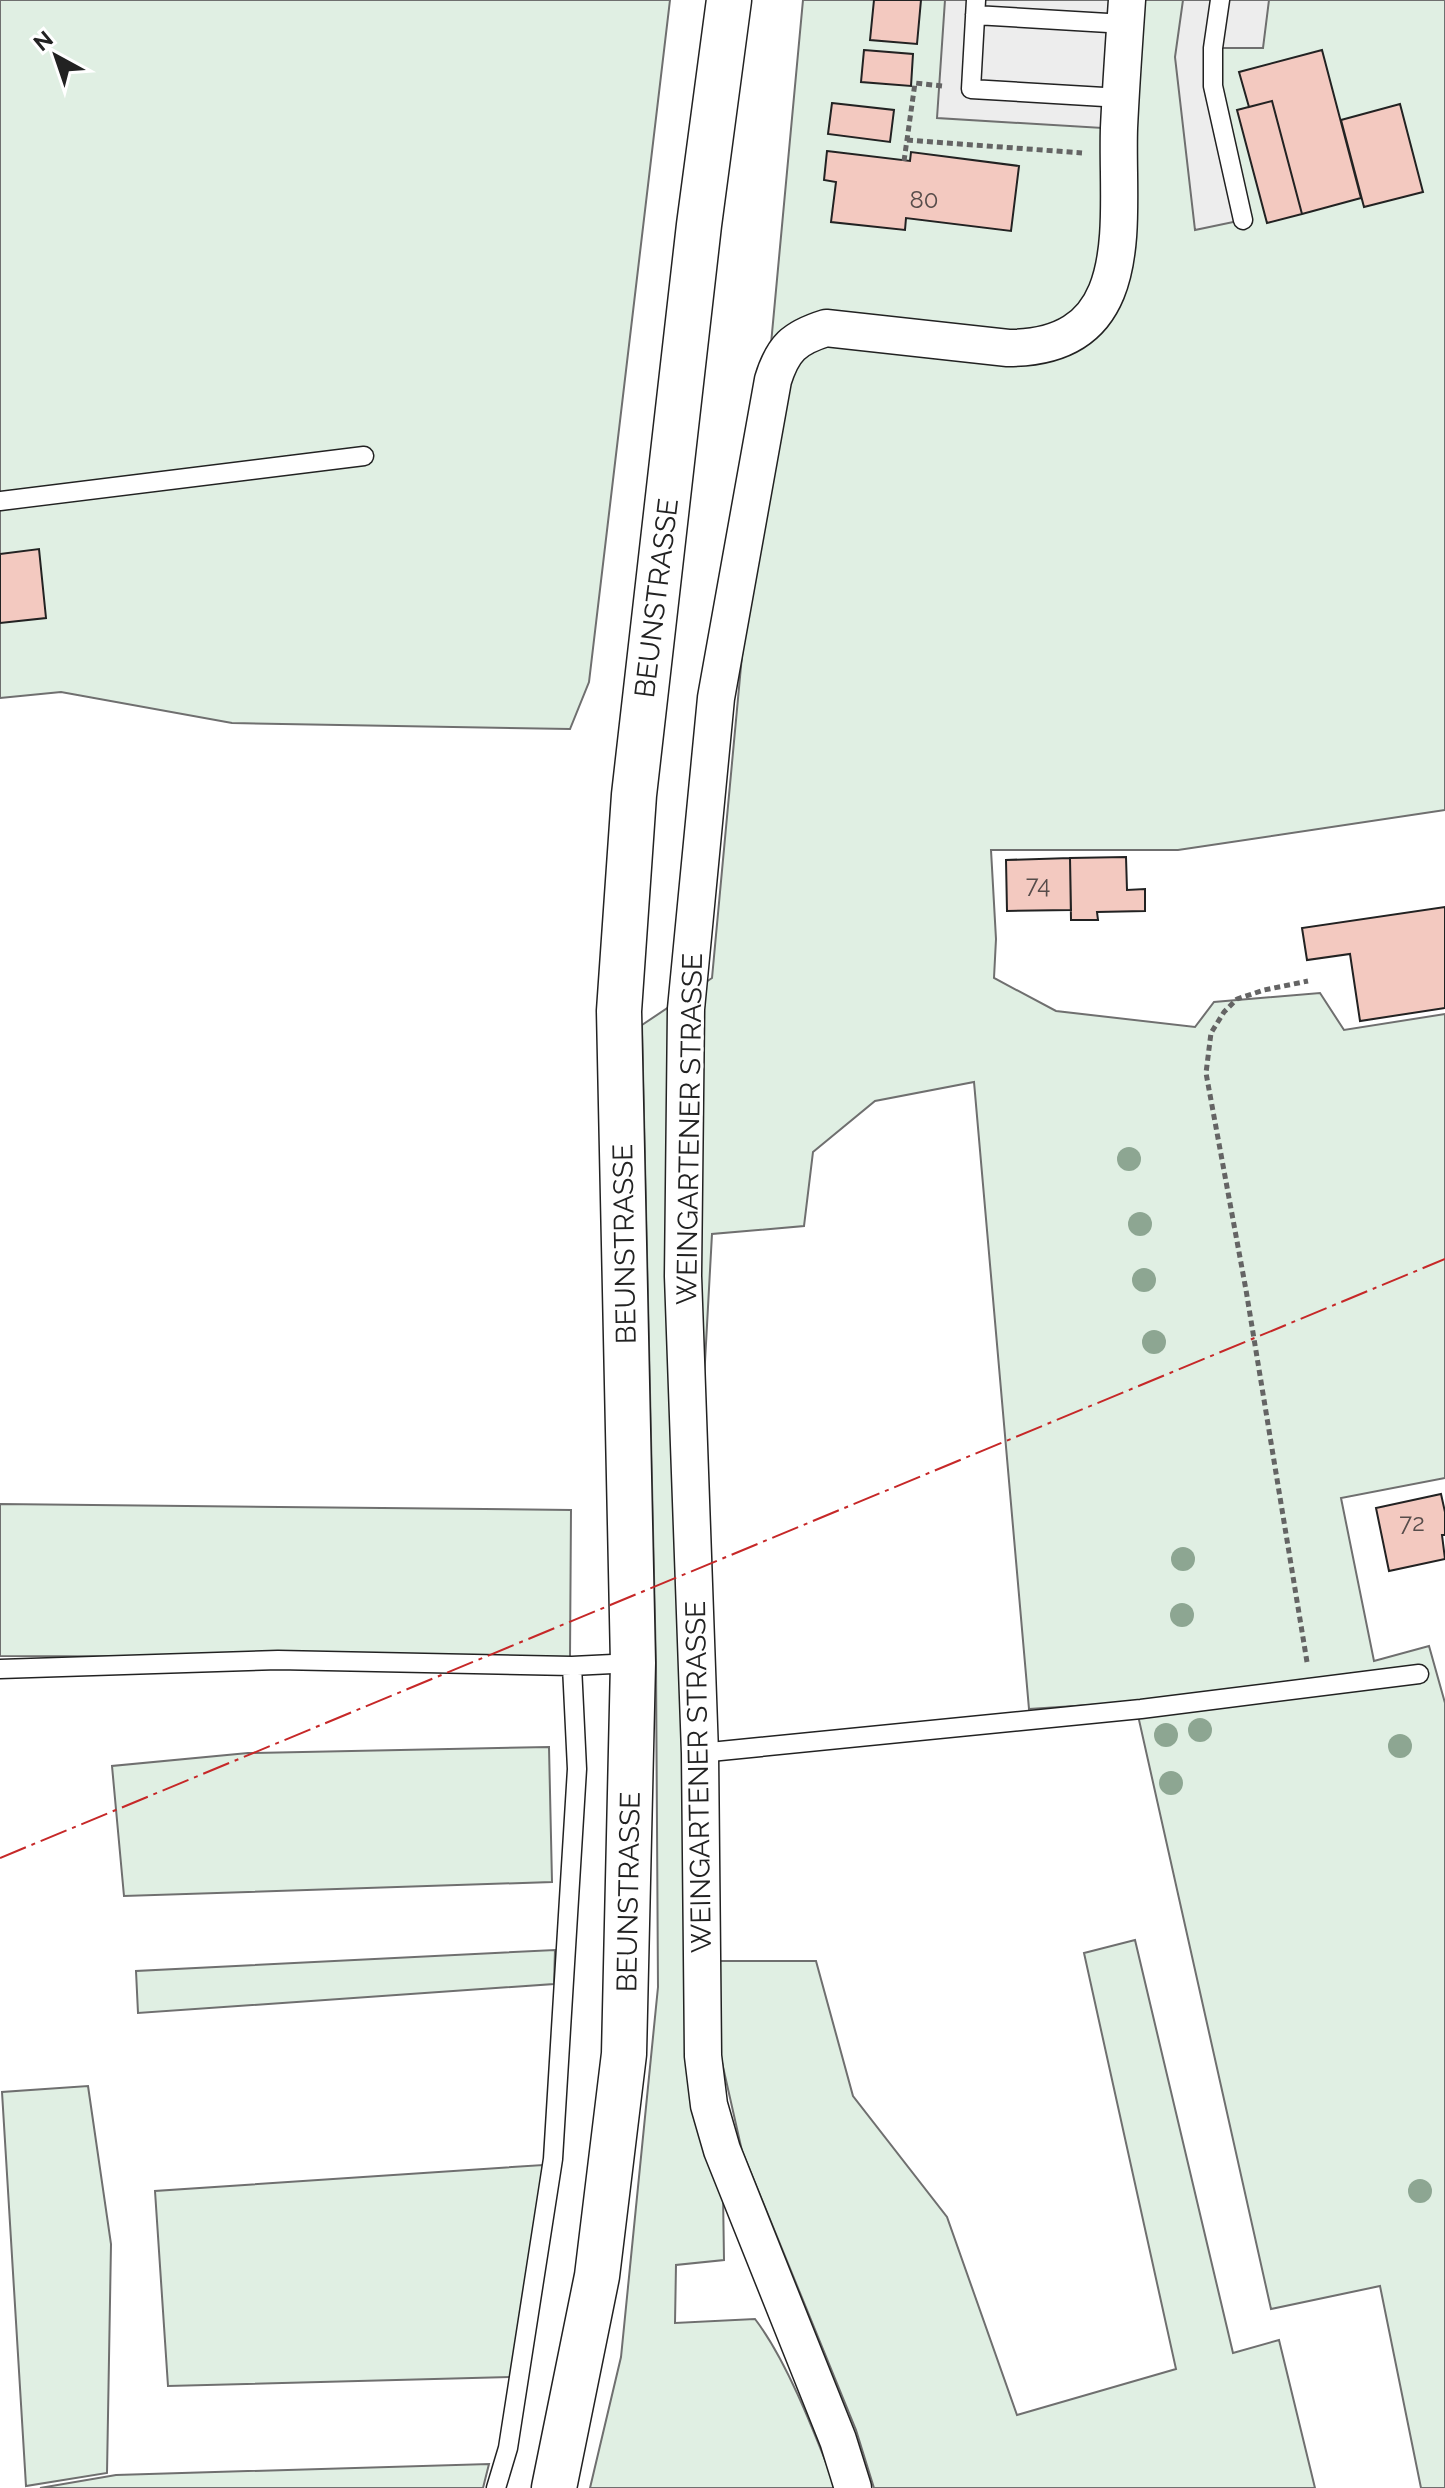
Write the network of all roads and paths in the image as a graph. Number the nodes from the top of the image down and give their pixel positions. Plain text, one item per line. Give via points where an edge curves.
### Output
1 (729, 0) edge
2 (1220, 0) edge
3 (976, 8) edge
4 (1126, 12) edge
5 (971, 89) junction
6 (1121, 98) junction
7 (907, 140) junction
8 (1119, 155) junction
9 (904, 161) dead end
10 (1243, 220) dead end
11 (364, 456) dead end
12 (0, 501) edge
13 (1308, 981) dead end
14 (633, 1663) junction
15 (572, 1666) junction
16 (0, 1669) edge
17 (1419, 1674) dead end
18 (1311, 1687) junction
19 (700, 1753) junction
20 (496, 2488) edge
21 (554, 2488) edge
22 (853, 2488) edge

1 - 14 main road, BEUNSTRASSE via 634,795 619,1011
2 - 10 lane via 1213,86
3 - 4 lane
3 - 5 lane
4 - 6 street, WEINGARTENER STRASSE
5 - 6 lane
5 - 7 path via 915,83
6 - 8 street, WEINGARTENER STRASSE
7 - 8 path
7 - 9 path
8 - 19 street, WEINGARTENER STRASSE via 1111,286 1079,329 1056,342 1021,348 826,328 791,345 773,380 716,698 686,1009 683,1276
11 - 12 lane
13 - 18 path via 1237,999 1211,1033 1206,1073
14 - 15 lane
14 - 21 main road, BEUNSTRASSE via 624,2054 597,2276
15 - 16 lane via 278,1660
15 - 20 lane via 577,1769 553,2159 508,2448
17 - 18 lane
18 - 19 lane
19 - 22 street, WEINGARTENER STRASSE via 703,2056 709,2105

